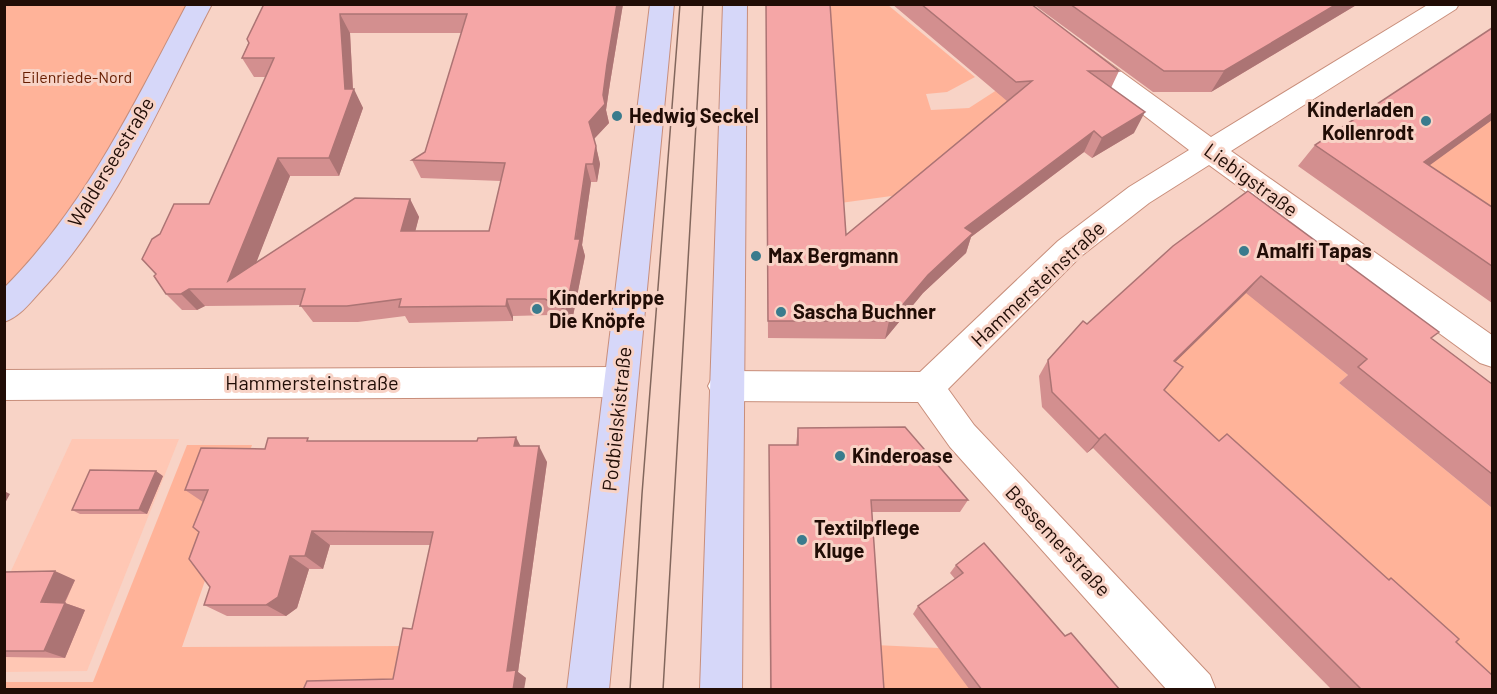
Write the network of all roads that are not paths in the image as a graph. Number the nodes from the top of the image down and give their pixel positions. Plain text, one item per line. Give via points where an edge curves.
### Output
1 (200, 4) edge
2 (662, 4) edge
3 (735, 4) edge
4 (1011, 4) edge
5 (1447, 4) edge
6 (1210, 151) junction
7 (4, 309) edge
8 (1492, 353) edge
9 (620, 381) junction
10 (4, 385) edge
11 (725, 386) junction
12 (927, 387) junction
13 (588, 690) edge
14 (721, 690) edge
15 (1195, 690) edge

1 - 7 main road, Walderseestraße via 86,208 56,252
2 - 9 main road, Podbielskistraße
3 - 11 main road
4 - 6 street, Liebigstraße
5 - 6 street, Hammersteinstraße
6 - 8 street, Liebigstraße
6 - 12 street, Hammersteinstraße via 1139,195 1070,249
9 - 10 street, Hammersteinstraße
9 - 13 main road, Podbielskistraße
11 - 12 street
11 - 14 main road
12 - 15 street, Bessemerstraße via 962,436

